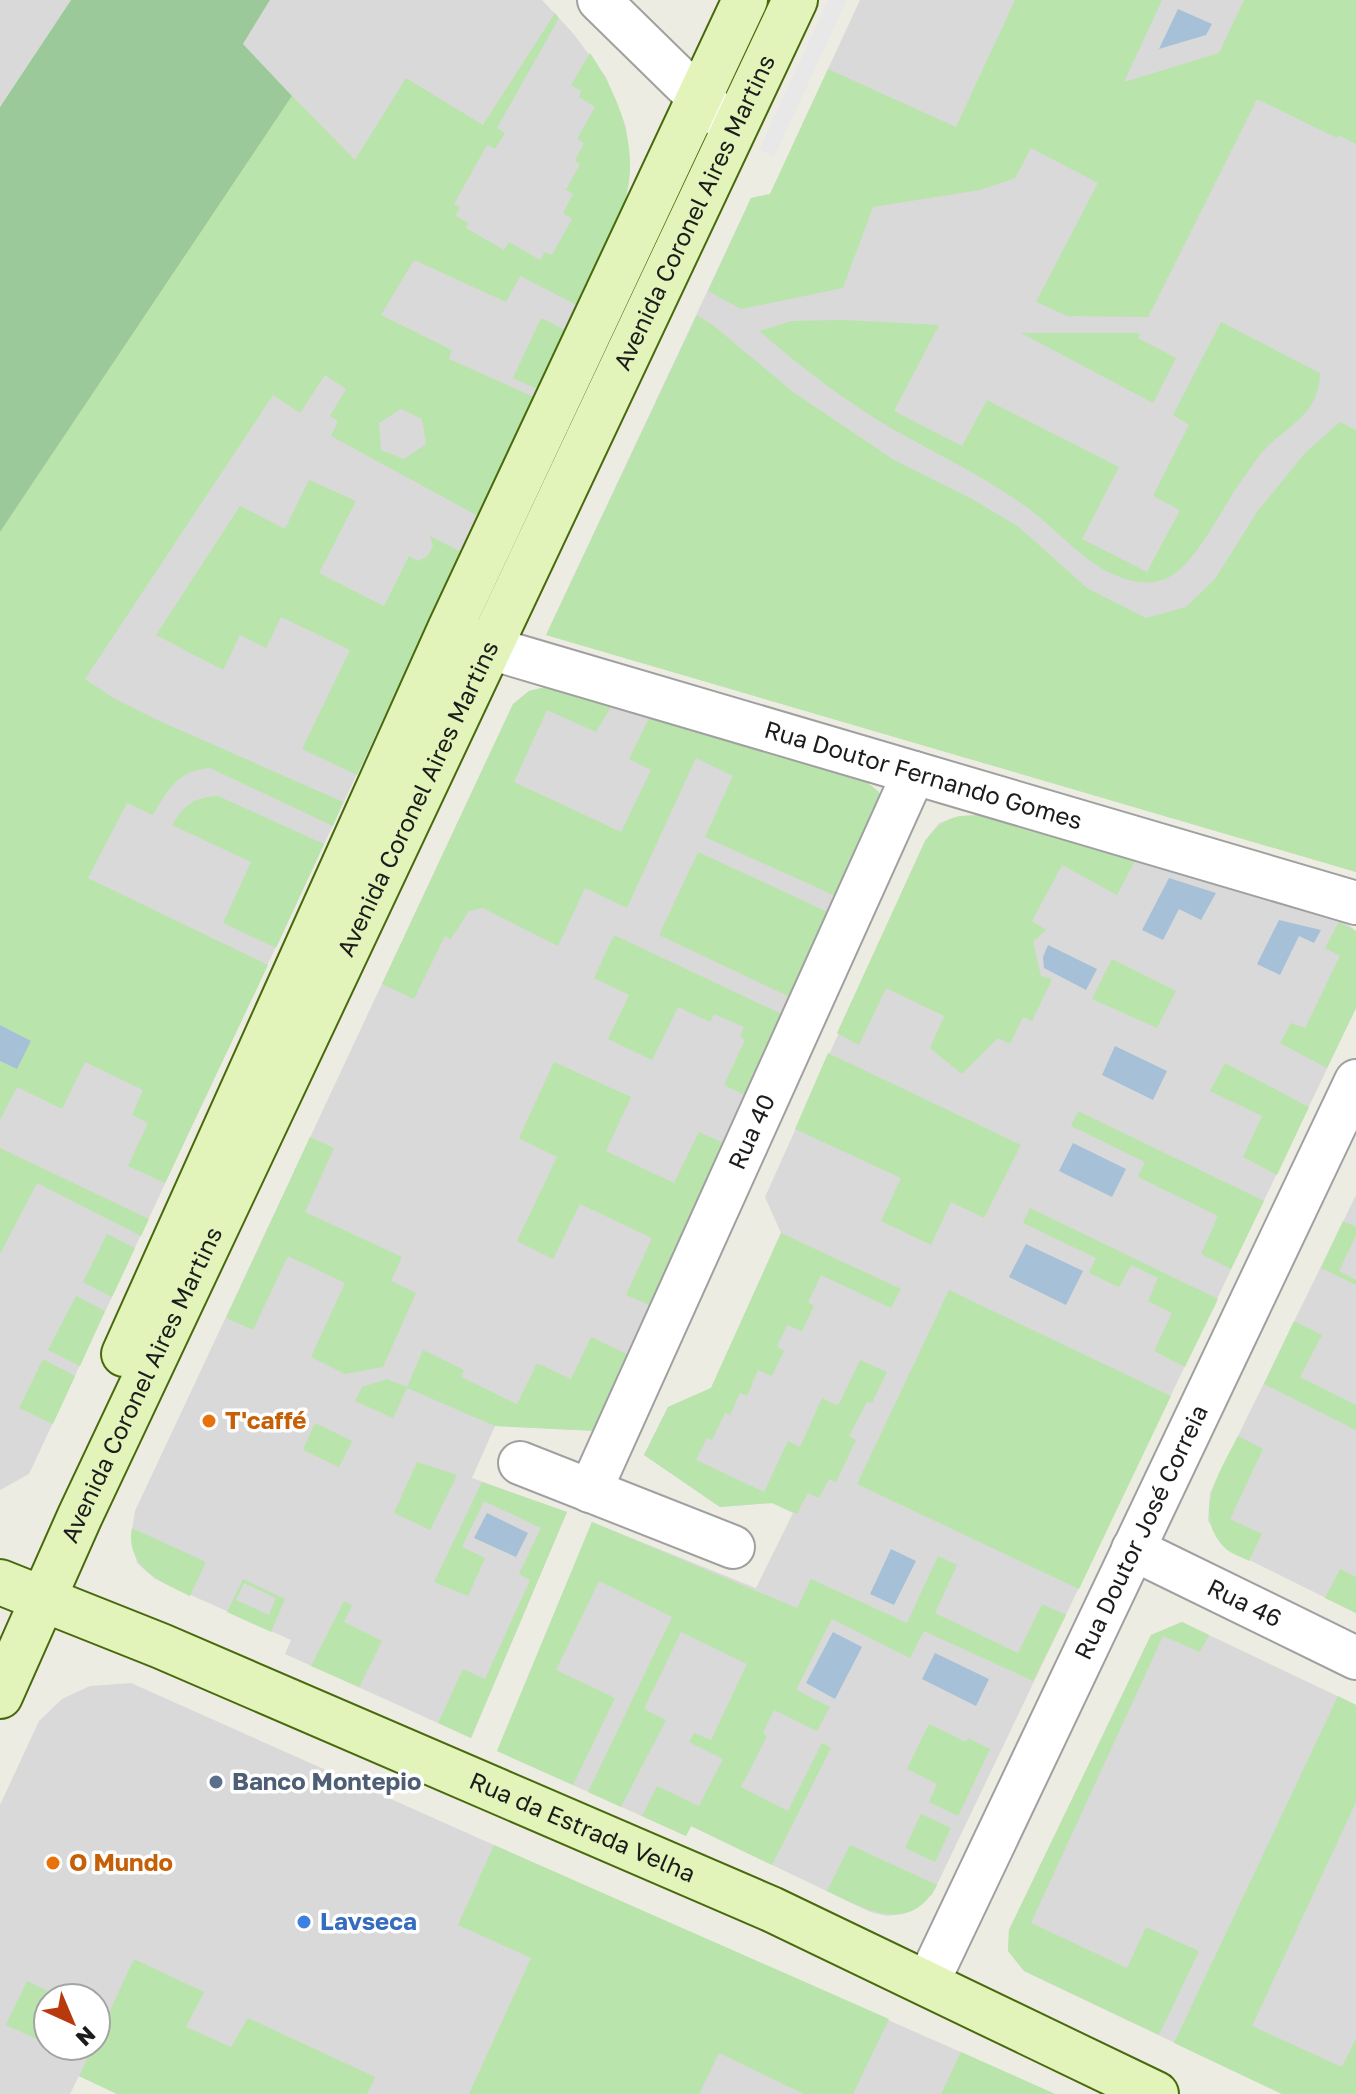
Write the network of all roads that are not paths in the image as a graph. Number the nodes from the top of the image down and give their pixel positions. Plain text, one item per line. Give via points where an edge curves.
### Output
1 (599, 0) edge
2 (745, 0) edge
3 (795, 0) edge
4 (699, 98) junction
5 (734, 128) junction
6 (450, 629) junction
7 (490, 648) junction
8 (914, 773) junction
9 (1356, 903) edge
10 (1356, 1081) edge
11 (520, 1463) dead end
12 (590, 1491) junction
13 (733, 1547) dead end
14 (1133, 1549) junction
15 (20, 1591) edge
16 (0, 1631) edge
17 (1356, 1658) edge
18 (0, 1696) edge
19 (927, 1984) junction
20 (1156, 2094) edge

1 - 4 street
2 - 4 street, Avenida Coronel Aires Martins
3 - 5 street, Avenida Coronel Aires Martins
4 - 5 street
4 - 6 street, Avenida Coronel Aires Martins
5 - 7 street, Avenida Coronel Aires Martins
6 - 7 street, Rua Doutor Fernando Gomes
6 - 15 street, Avenida Coronel Aires Martins
7 - 8 street, Rua Doutor Fernando Gomes
7 - 15 street, Avenida Coronel Aires Martins
8 - 9 street, Rua Doutor Fernando Gomes
8 - 12 street, Rua 40
10 - 14 street, Rua Doutor José Correia
11 - 12 street
12 - 13 street
14 - 17 street, Rua 46
14 - 19 street, Rua Doutor José Correia
15 - 16 street
15 - 18 street
15 - 19 street, Rua da Estrada Velha via 466,1776 771,1909
19 - 20 street, Rua da Estrada Velha

